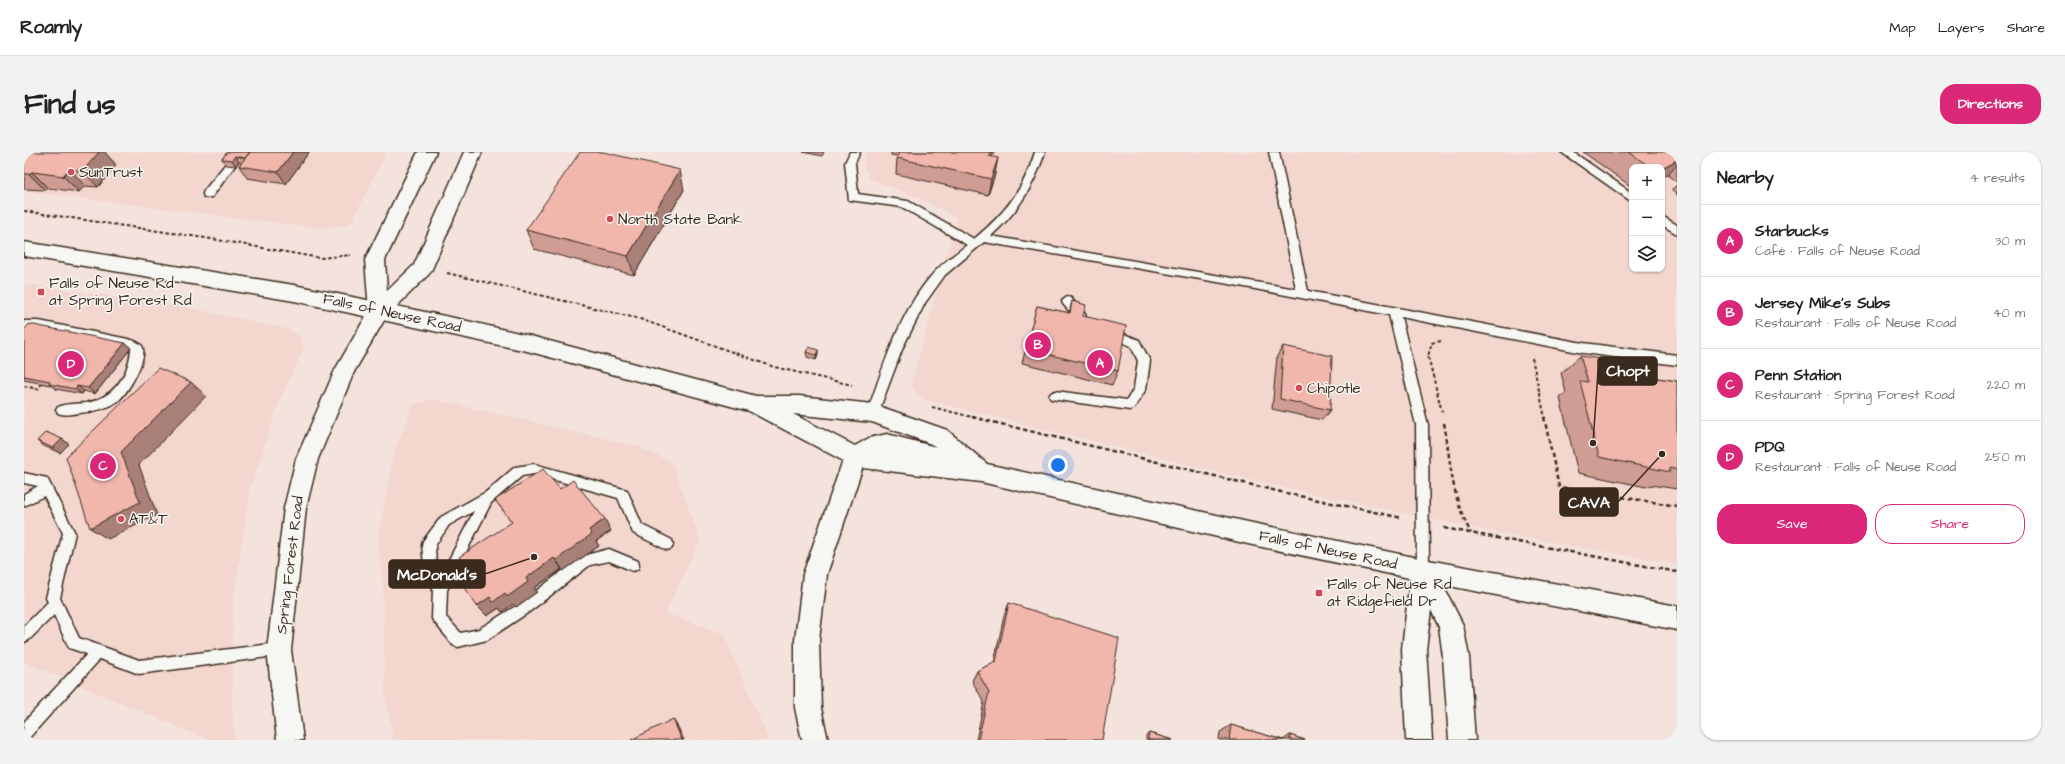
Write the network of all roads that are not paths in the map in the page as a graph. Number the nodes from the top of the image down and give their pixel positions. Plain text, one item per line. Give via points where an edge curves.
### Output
1 (240, 152) edge
2 (427, 152) edge
3 (473, 152) edge
4 (855, 152) edge
5 (1040, 152) edge
6 (1274, 152) edge
7 (1566, 152) edge
8 (208, 194) dead end
9 (1629, 196) edge
10 (1665, 222) edge
11 (1677, 230) edge
12 (978, 241) junction
13 (24, 248) edge
14 (1303, 295) junction
15 (1067, 301) dead end
16 (379, 311) junction
17 (1394, 313) junction
18 (24, 325) edge
19 (1677, 360) edge
20 (1055, 396) dead end
21 (754, 404) junction
22 (62, 410) dead end
23 (873, 413) junction
24 (855, 457) junction
25 (981, 472) junction
26 (24, 478) edge
27 (46, 488) junction
28 (491, 496) junction
29 (24, 500) edge
30 (667, 544) dead end
31 (633, 565) dead end
32 (1423, 570) junction
33 (440, 589) junction
34 (56, 604) junction
35 (1677, 618) edge
36 (24, 635) edge
37 (279, 650) junction
38 (98, 652) junction
39 (24, 733) edge
40 (290, 740) edge
41 (815, 740) edge
42 (1419, 740) edge
43 (1462, 740) edge

1 - 8 lane
2 - 16 main road via 375,260
3 - 16 main road, Spring Forest Road via 422,269
4 - 12 lane via 850,163 853,197 904,204
5 - 12 lane via 1034,173 1017,205
6 - 14 lane
7 - 9 lane
10 - 11 lane
12 - 14 lane via 1210,277
12 - 23 lane via 962,252 931,284 908,324
13 - 16 main road, Falls of Neuse Road via 294,293
14 - 17 lane
15 - 20 lane via 1091,326 1135,343 1144,361 1140,389 1130,405
16 - 21 main road, Falls of Neuse Road via 520,341
16 - 37 main road, Spring Forest Road via 346,370 307,459 295,508
17 - 19 lane via 1583,348
17 - 32 lane via 1422,425
18 - 22 lane via 39,325 121,341 133,344 137,348 128,381 122,392 114,399 92,406
21 - 23 main road, Falls of Neuse Road via 799,405
21 - 24 main road, Falls of Neuse Road
23 - 25 main road, Falls of Neuse Road via 939,437
24 - 25 main road, Falls of Neuse Road
24 - 41 main road via 815,574 807,640 808,708
25 - 32 main road, Falls of Neuse Road
26 - 27 lane via 44,482
27 - 29 lane
27 - 34 lane via 69,532 53,598
28 - 30 lane via 519,471 534,469 578,480 623,494 637,529
28 - 33 lane
28 - 33 lane via 445,521 428,545 430,565
31 - 33 lane via 609,555 586,560 524,608 482,636 458,640 438,618
32 - 35 main road, Falls of Neuse Road
32 - 42 main road via 1414,649
32 - 43 main road via 1451,625
34 - 36 lane
34 - 38 lane via 74,643
37 - 38 lane via 139,667
37 - 40 main road, Spring Forest Road
38 - 39 lane

